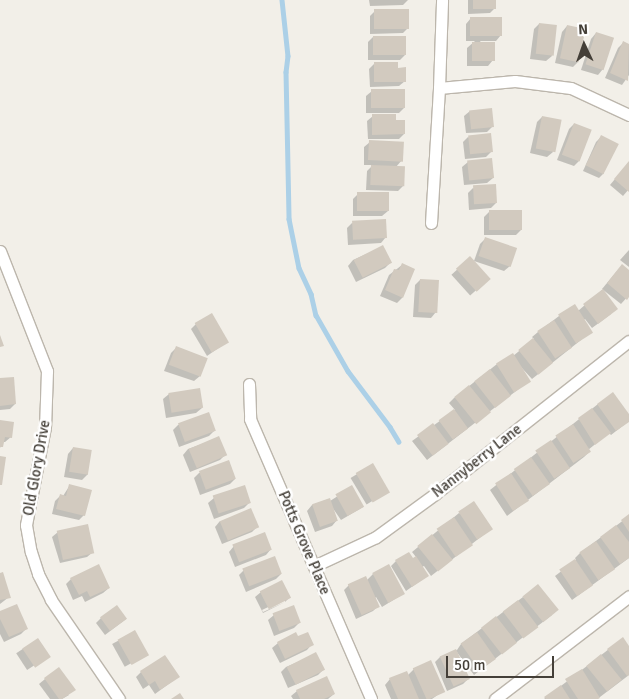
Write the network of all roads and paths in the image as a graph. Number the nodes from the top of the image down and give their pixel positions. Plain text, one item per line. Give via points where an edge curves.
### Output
1 (442, 0) edge
2 (439, 88) junction
3 (629, 115) edge
4 (431, 223) dead end
5 (1, 258) edge
6 (629, 341) edge
7 (249, 384) dead end
8 (314, 566) junction
9 (629, 596) edge
10 (119, 699) edge
11 (371, 699) edge
12 (495, 699) edge

1 - 2 street
2 - 3 street via 515,81 571,88
2 - 4 street
5 - 10 street, Old Glory Drive via 47,372 45,427 26,525 31,552 52,600
6 - 8 street, Nannyberry Lane via 376,537
7 - 8 street, Potts Grove Place via 250,419
8 - 11 street, Potts Grove Place
9 - 12 street

